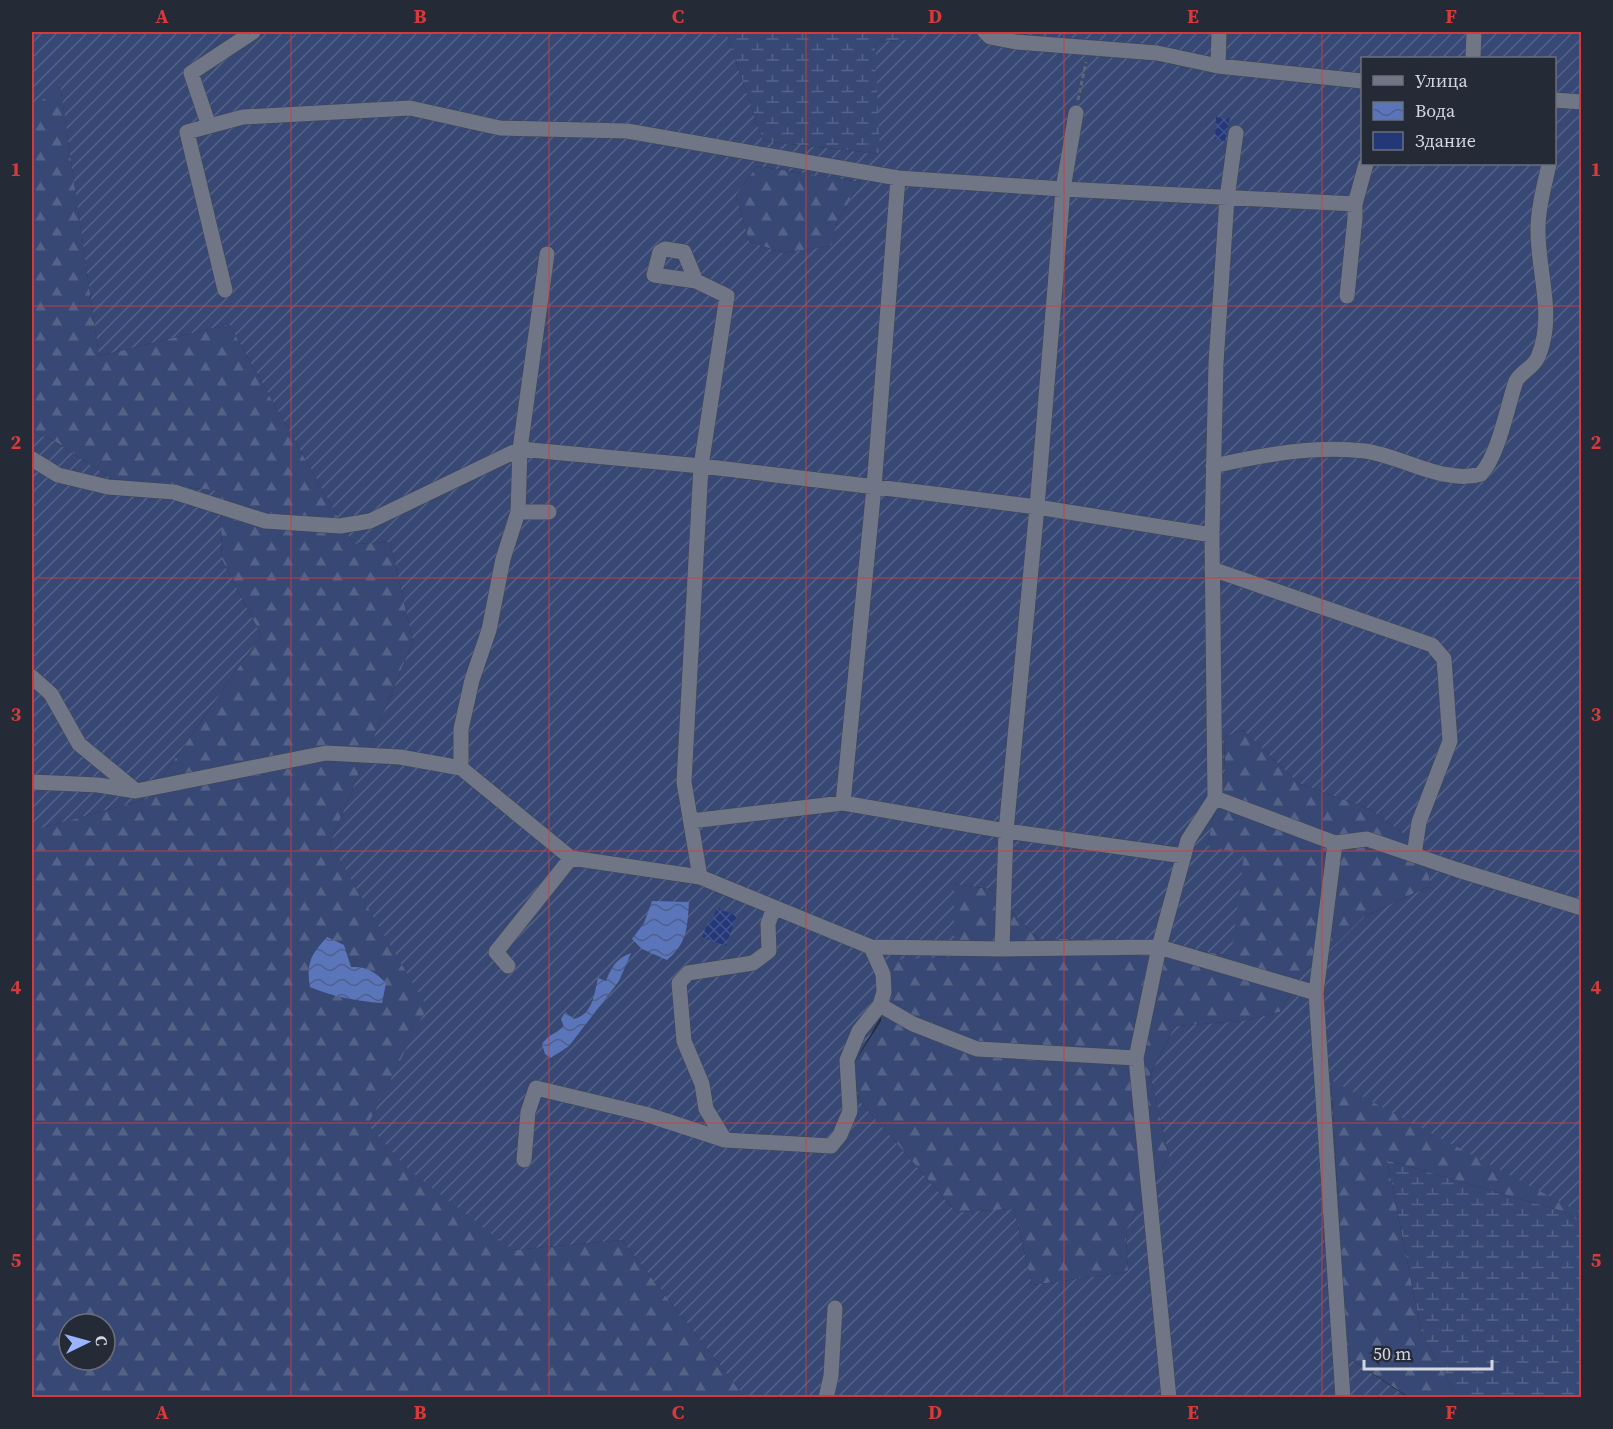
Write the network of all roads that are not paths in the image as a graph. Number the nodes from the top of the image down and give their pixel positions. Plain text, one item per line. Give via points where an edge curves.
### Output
1 (254, 32) edge
2 (985, 32) edge
3 (1219, 32) edge
4 (1474, 32) edge
5 (1016, 37) edge
6 (1473, 57) edge
7 (1218, 66) junction
8 (1361, 81) edge
9 (1556, 100) edge
10 (1581, 102) edge
11 (1076, 113) road end
12 (209, 126) junction
13 (1236, 133) dead end
14 (1365, 165) edge
15 (1549, 165) edge
16 (898, 178) junction
17 (1063, 189) junction
18 (1227, 198) junction
19 (1355, 204) junction
20 (547, 254) dead end
21 (696, 281) dead end
22 (225, 290) dead end
23 (1347, 296) dead end
24 (520, 449) junction
25 (32, 460) edge
26 (701, 466) junction
27 (1213, 466) junction
28 (874, 487) junction
29 (1037, 507) junction
30 (518, 512) junction
31 (549, 512) dead end
32 (1212, 535) junction
33 (1212, 569) junction
34 (32, 676) edge
35 (461, 768) junction
36 (32, 782) edge
37 (136, 791) junction
38 (1215, 798) junction
39 (843, 803) junction
40 (691, 821) junction
41 (1006, 831) junction
42 (1335, 843) junction
43 (1414, 855) junction
44 (1184, 856) junction
45 (571, 858) junction
46 (700, 877) junction
47 (774, 907) junction
48 (1581, 908) edge
49 (1159, 946) junction
50 (871, 947) junction
51 (1002, 949) junction
52 (508, 966) dead end
53 (1317, 993) junction
54 (880, 1005) junction
55 (1136, 1058) junction
56 (726, 1140) junction
57 (524, 1160) dead end
58 (835, 1308) dead end
59 (826, 1398) edge
60 (1168, 1398) edge
61 (1343, 1398) edge

1 - 12 street via 191,73
2 - 5 street via 990,37
3 - 7 street
4 - 6 street
5 - 7 street via 1157,53
7 - 8 street
9 - 10 street
11 - 17 street
12 - 16 street via 243,117 410,108 500,128 627,131
12 - 22 street via 187,132
13 - 18 street
14 - 19 street
15 - 27 street via 1538,227 1544,339 1534,365 1516,381 1495,452 1481,474 1462,478 1366,451 1331,449
16 - 17 street
16 - 28 street
17 - 18 street
17 - 29 street
18 - 19 street
18 - 27 street
19 - 23 street
20 - 24 street
21 - 26 street via 727,296
24 - 25 street via 370,521 340,526 265,521 174,492 108,487 58,475
24 - 26 street
24 - 30 street
26 - 28 street
26 - 40 street via 684,782
27 - 32 street
28 - 29 street
28 - 39 street
29 - 32 street
29 - 41 street
30 - 31 street
30 - 35 street via 463,719
32 - 33 street
33 - 38 street
33 - 43 street via 1432,645 1444,659 1450,741 1419,822
34 - 37 street via 51,694 79,744
35 - 37 street via 400,757 326,753
35 - 45 street
36 - 37 street
38 - 42 street
38 - 44 street via 1188,840
39 - 40 street
39 - 41 street
40 - 46 street
41 - 44 street
41 - 51 street
42 - 43 street via 1367,839
42 - 53 street
43 - 48 street
44 - 49 street
45 - 46 street
45 - 52 street via 496,952
46 - 47 street
47 - 50 street
47 - 56 street via 768,924 769,951 753,963 688,973 679,983 684,1041 702,1084 706,1109
49 - 51 street
49 - 53 street
49 - 55 street
50 - 51 street
50 - 54 street via 883,974
53 - 61 street
54 - 55 street via 913,1024 977,1049
54 - 56 street via 860,1031 847,1060 850,1111 831,1146
55 - 60 street
56 - 57 street via 645,1114 536,1088 528,1112
58 - 59 street

